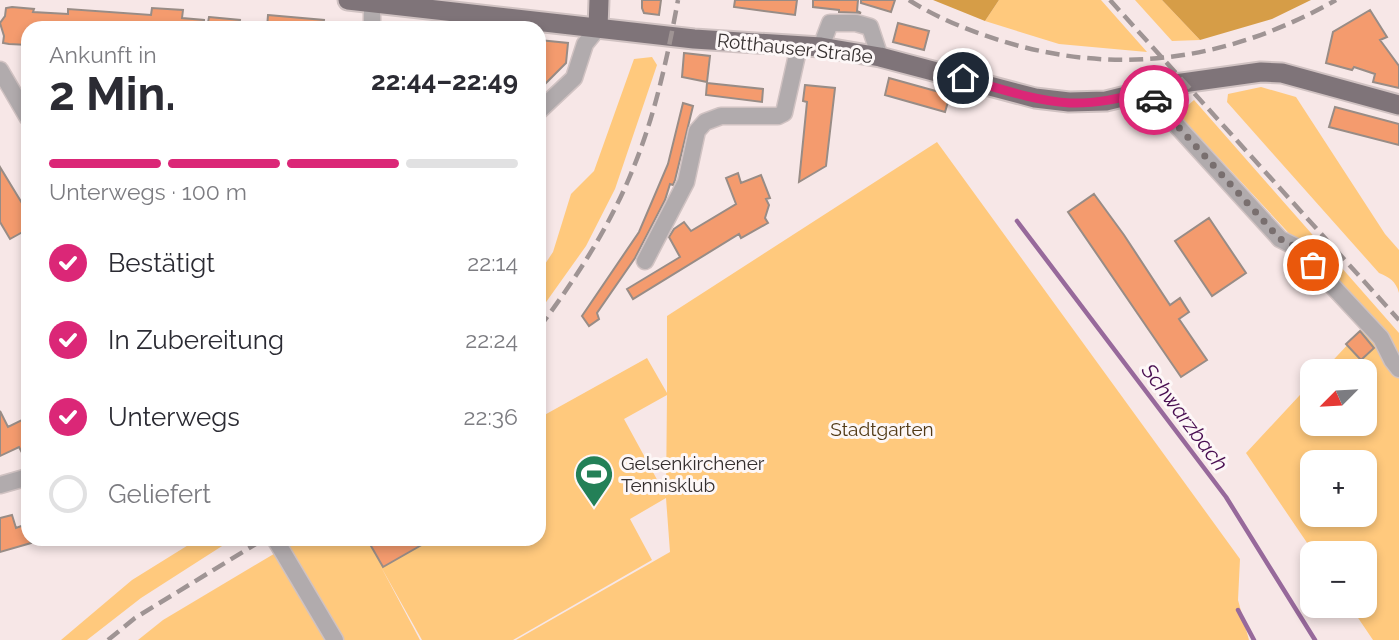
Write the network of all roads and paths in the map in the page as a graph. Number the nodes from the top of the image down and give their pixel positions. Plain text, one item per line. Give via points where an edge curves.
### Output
1 (348, 0) edge
2 (599, 0) edge
3 (372, 2) junction
4 (372, 21) edge
5 (537, 21) edge
6 (546, 22) edge
7 (598, 28) junction
8 (799, 46) junction
9 (821, 47) junction
10 (880, 57) junction
11 (0, 70) edge
12 (1146, 92) junction
13 (546, 104) edge
14 (1399, 105) edge
15 (21, 106) edge
16 (645, 261) dead end
17 (1399, 369) edge
18 (21, 479) edge
19 (0, 485) edge
20 (279, 546) edge
21 (335, 640) edge

1 - 3 main road, Rotthauser Straße
2 - 7 main road
3 - 4 street
3 - 5 main road, Rotthauser Straße
6 - 7 main road, Rotthauser Straße
7 - 8 main road, Rotthauser Straße
7 - 13 street via 585,44 574,78
8 - 9 main road, Rotthauser Straße
8 - 16 street via 785,113 720,116 697,131 686,182
9 - 10 main road, Rotthauser Straße
9 - 10 street via 830,23 856,23 870,27
10 - 12 main road, Rotthauser Straße via 1069,103
11 - 15 street
12 - 14 main road, Rotthauser Straße via 1261,72
12 - 17 street via 1280,239 1296,247 1381,338
18 - 19 street
20 - 21 street

